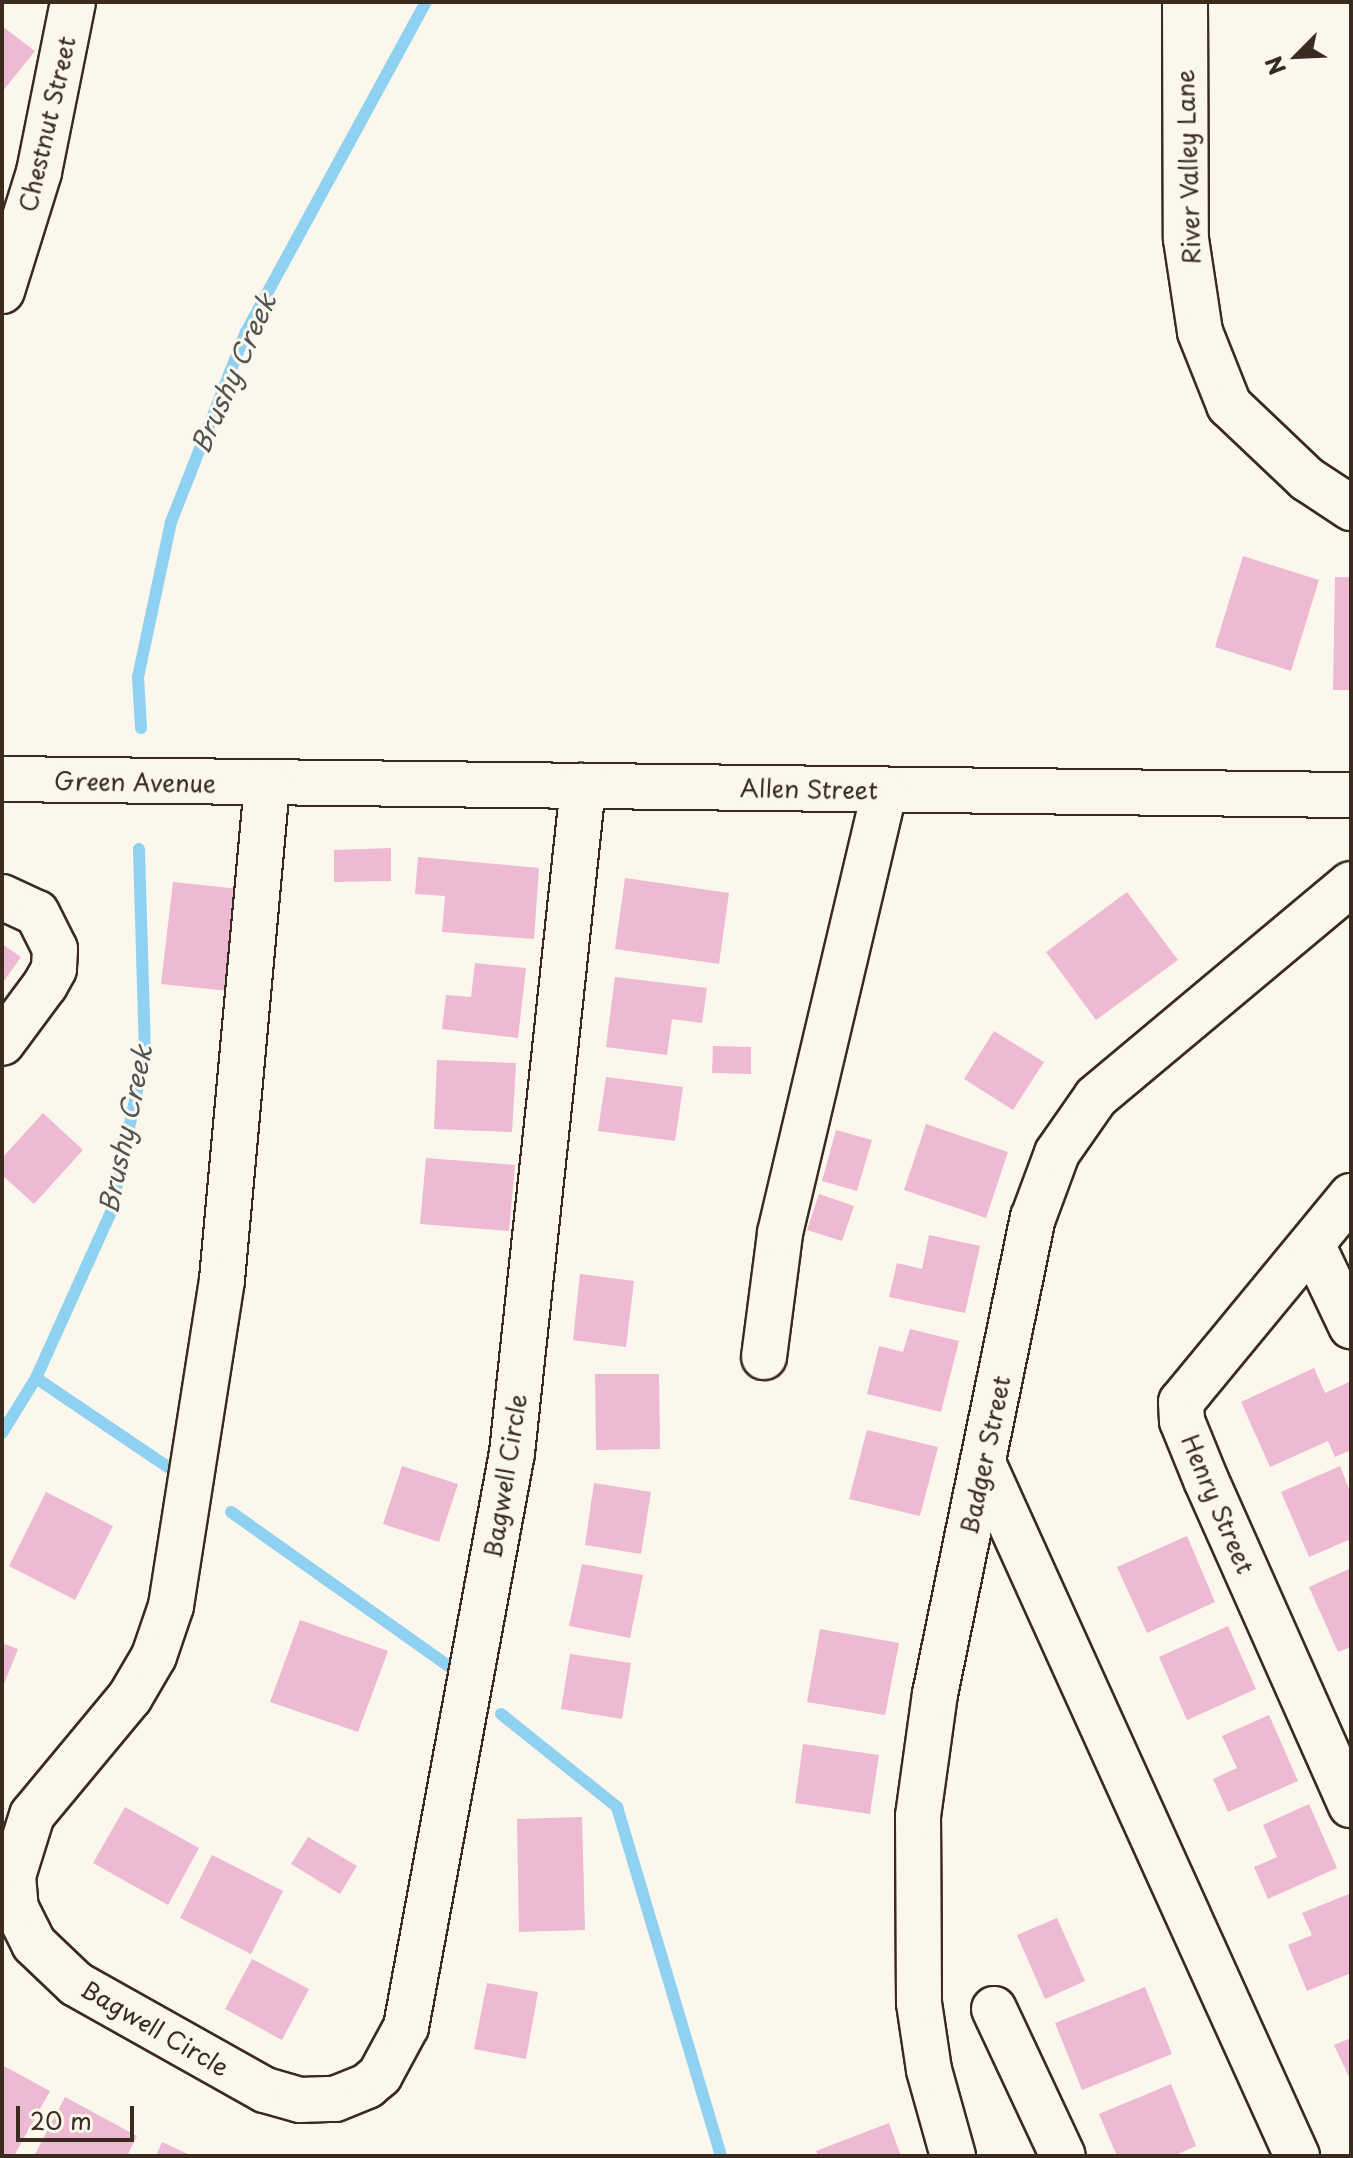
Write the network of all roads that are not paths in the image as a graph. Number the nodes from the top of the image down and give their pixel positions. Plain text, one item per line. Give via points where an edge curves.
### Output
1 (73, 2) edge
2 (1185, 2) edge
3 (2, 291) edge
4 (1351, 508) edge
5 (2, 779) edge
6 (267, 785) junction
7 (583, 786) junction
8 (885, 790) junction
9 (1351, 795) edge
10 (1351, 884) edge
11 (2, 897) edge
12 (2, 1043) edge
13 (1351, 1196) edge
14 (1313, 1246) junction
15 (1351, 1326) edge
16 (764, 1357) dead end
17 (984, 1465) junction
18 (1351, 1805) edge
19 (994, 2009) dead end
20 (953, 2156) edge
21 (1063, 2156) edge
22 (1297, 2156) edge

1 - 3 street, Chestnut Street via 39,172
2 - 4 street, River Valley Lane via 1186,239 1200,332 1229,405 1307,479
5 - 6 street, Green Avenue
6 - 7 street, Allen Street
6 - 7 street, Bagwell Circle via 222,1280 171,1606 154,1656 130,1697 32,1815 13,1876 16,1908 34,1944 76,1984 265,2090 300,2100 335,2099 367,2086 380,2075 406,2027 512,1453
7 - 8 street, Allen Street
8 - 9 street, Allen Street
8 - 16 street via 780,1233
10 - 17 street, Badger Street via 1126,1067 1096,1097 1057,1153 1033,1218
11 - 12 street via 37,913 55,949 54,969
13 - 14 street, Henry Street
14 - 15 street
14 - 18 street, Henry Street via 1191,1388 1181,1402 1182,1421
17 - 20 street, Badger Street via 935,1694 918,1816 919,2003 929,2070
17 - 22 street
19 - 21 street

